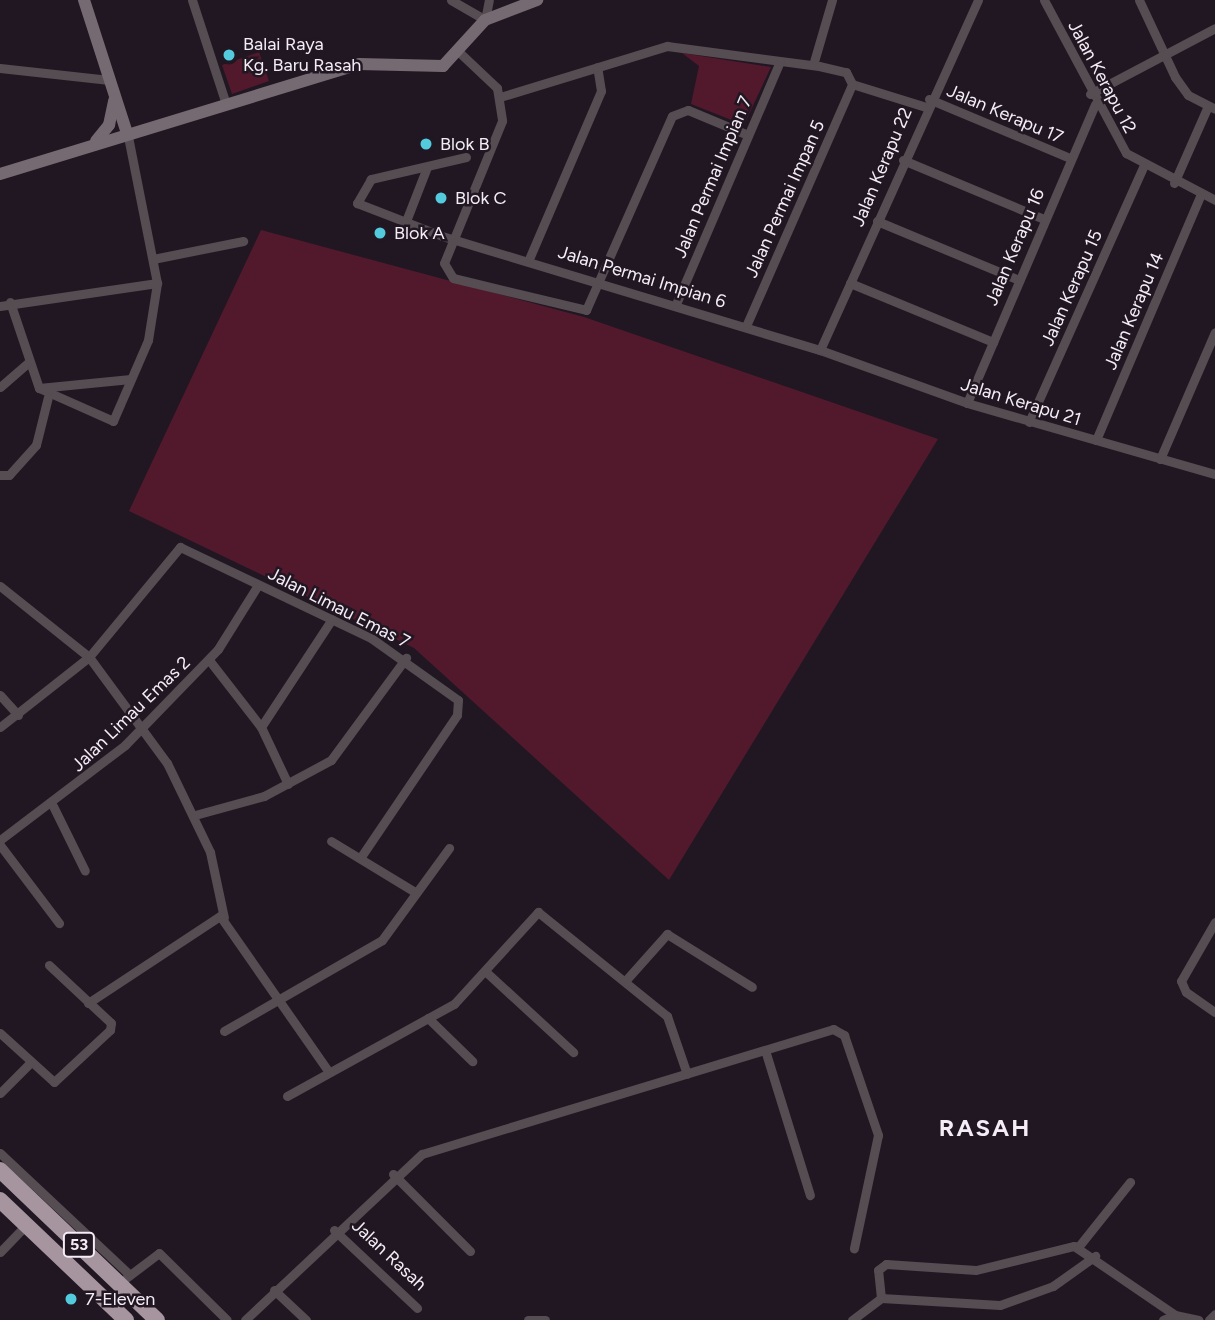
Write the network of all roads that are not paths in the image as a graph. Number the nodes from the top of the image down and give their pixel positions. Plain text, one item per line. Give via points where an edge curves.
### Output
1 (84, 0) edge
2 (192, 0) edge
3 (451, 0) edge
4 (489, 0) edge
5 (537, 0) edge
6 (832, 0) edge
7 (978, 0) edge
8 (1044, 0) edge
9 (1139, 0) edge
10 (485, 20) junction
11 (1215, 28) edge
12 (460, 53) junction
13 (1165, 54) junction
14 (780, 61) junction
15 (813, 65) junction
16 (0, 68) edge
17 (597, 68) junction
18 (109, 80) junction
19 (852, 84) junction
20 (1090, 94) junction
21 (114, 97) junction
22 (500, 97) junction
23 (927, 103) junction
24 (226, 104) junction
25 (1095, 104) junction
26 (1212, 107) edge
27 (126, 130) junction
28 (748, 135) junction
29 (90, 145) junction
30 (466, 157) dead end
31 (1070, 158) junction
32 (903, 160) junction
33 (427, 167) junction
34 (1143, 167) junction
35 (0, 174) edge
36 (1174, 183) junction
37 (1200, 194) junction
38 (1215, 200) edge
39 (1044, 219) junction
40 (406, 221) junction
41 (877, 221) junction
42 (454, 236) junction
43 (243, 241) dead end
44 (153, 259) junction
45 (529, 259) junction
46 (1019, 280) junction
47 (602, 281) junction
48 (157, 283) junction
49 (850, 283) junction
50 (5, 304) edge
51 (676, 304) junction
52 (746, 327) junction
53 (1215, 332) edge
54 (993, 342) junction
55 (820, 350) junction
56 (29, 362) junction
57 (131, 379) junction
58 (0, 387) edge
59 (39, 388) junction
60 (48, 397) junction
61 (967, 403) junction
62 (1029, 422) junction
63 (1096, 440) junction
64 (1160, 459) junction
65 (1215, 474) edge
66 (0, 475) edge
67 (258, 584) junction
68 (0, 586) edge
69 (332, 619) junction
70 (89, 657) junction
71 (406, 658) junction
72 (209, 660) junction
73 (0, 695) edge
74 (18, 715) junction
75 (0, 727) edge
76 (142, 727) junction
77 (261, 727) junction
78 (288, 784) junction
79 (53, 806) junction
80 (195, 815) junction
81 (331, 841) dead end
82 (0, 843) edge
83 (449, 848) dead end
84 (360, 858) junction
85 (85, 871) dead end
86 (415, 892) junction
87 (224, 918) junction
88 (1215, 922) edge
89 (59, 923) dead end
90 (49, 965) dead end
91 (485, 971) junction
92 (626, 981) junction
93 (752, 987) dead end
94 (283, 999) junction
95 (88, 1003) junction
96 (1215, 1012) edge
97 (428, 1018) junction
98 (224, 1031) dead end
99 (0, 1033) edge
100 (765, 1050) junction
101 (572, 1052) dead end
102 (472, 1061) dead end
103 (30, 1063) junction
104 (328, 1071) junction
105 (687, 1074) junction
106 (0, 1093) edge
107 (287, 1096) dead end
108 (0, 1153) edge
109 (0, 1170) edge
110 (393, 1174) junction
111 (1130, 1182) dead end
112 (810, 1195) dead end
113 (0, 1200) edge
114 (26, 1225) junction
115 (334, 1230) junction
116 (1079, 1247) junction
117 (854, 1248) dead end
118 (470, 1251) dead end
119 (0, 1252) edge
120 (1095, 1256) junction
121 (125, 1280) junction
122 (274, 1290) junction
123 (881, 1298) junction
124 (417, 1308) dead end
125 (1215, 1314) edge
126 (1175, 1315) junction
127 (126, 1320) edge
128 (158, 1320) edge
129 (227, 1320) edge
130 (245, 1320) edge
131 (306, 1320) edge
132 (528, 1320) edge
133 (545, 1320) edge
134 (852, 1320) edge
135 (1163, 1320) edge
136 (1198, 1320) edge
137 (1209, 1320) edge

1 - 18 street
2 - 24 street
3 - 10 street
4 - 10 street
5 - 10 street
6 - 15 street
7 - 23 street, Jalan Kerapu 22
8 - 20 street, Jalan Kerapu 12
9 - 13 street
10 - 12 street
11 - 13 street
12 - 22 street
12 - 24 street via 438,67 359,64
13 - 20 street
13 - 26 street via 1188,95
14 - 15 street
14 - 17 street via 667,46
14 - 28 street, Jalan Permai Impian 7
15 - 19 street, Jalan Kerapu 17 via 846,72
16 - 18 street
17 - 22 street
17 - 45 street via 601,91
18 - 21 street
19 - 23 street, Jalan Kerapu 17
19 - 52 street, Jalan Permai Impan 5
20 - 25 street, Jalan Kerapu 12
21 - 27 street
21 - 29 street via 109,125
22 - 42 street via 498,137
23 - 31 street, Jalan Kerapu 17
23 - 32 street, Jalan Kerapu 22
24 - 27 street
25 - 31 street, Jalan Kerapu 16
25 - 34 street, Jalan Kerapu 12 via 1126,153
26 - 36 street
27 - 29 street
27 - 44 street
28 - 47 street via 688,110 672,116
28 - 51 street, Jalan Permai Impian 7
29 - 35 street
30 - 33 street
31 - 39 street, Jalan Kerapu 16
32 - 39 street
32 - 41 street, Jalan Kerapu 22
33 - 40 street
33 - 40 street, Jalan Permai Impian 6 via 371,179 357,203
34 - 36 street, Jalan Kerapu 12
34 - 62 street, Jalan Kerapu 15
36 - 37 street, Jalan Kerapu 12
37 - 38 street, Jalan Kerapu 12
37 - 63 street, Jalan Kerapu 14
39 - 46 street, Jalan Kerapu 16
40 - 42 street, Jalan Permai Impian 6
41 - 46 street
41 - 49 street, Jalan Kerapu 22
42 - 45 street, Jalan Permai Impian 6
42 - 47 street via 444,264 453,278 580,312 591,306
43 - 44 street
44 - 48 street
45 - 47 street, Jalan Permai Impian 6
46 - 54 street, Jalan Kerapu 16
47 - 51 street, Jalan Permai Impian 6
48 - 50 street
48 - 57 street via 148,340
49 - 54 street
49 - 55 street, Jalan Kerapu 22
50 - 56 street
51 - 52 street, Jalan Permai Impian 6
52 - 55 street, Jalan Permai Impian 6
53 - 64 street
54 - 61 street, Jalan Kerapu 16
55 - 61 street, Jalan Kerapu 21
56 - 58 street
56 - 59 street
57 - 59 street
57 - 60 street via 113,422
59 - 60 street
60 - 66 street via 36,445 9,475
61 - 62 street, Jalan Kerapu 21
62 - 63 street, Jalan Kerapu 21
63 - 64 street, Jalan Kerapu 21
64 - 65 street, Jalan Kerapu 21
67 - 69 street, Jalan Limau Emas 7
67 - 70 street, Jalan Limau Emas 7 via 180,547
67 - 72 street, Jalan Limau Emas 2
68 - 70 street
69 - 71 street, Jalan Limau Emas 7
69 - 77 street
70 - 74 street
70 - 76 street
71 - 78 street via 347,746
71 - 84 street, Jalan Limau Emas 7 via 460,706
72 - 76 street, Jalan Limau Emas 2
72 - 77 street
73 - 74 street
74 - 75 street
76 - 79 street, Jalan Limau Emas 2
76 - 80 street
77 - 78 street
78 - 80 street
79 - 82 street, Jalan Limau Emas 2
79 - 85 street
80 - 87 street via 224,898
81 - 84 street
82 - 89 street
83 - 86 street
84 - 86 street
86 - 94 street via 382,940
87 - 94 street
87 - 95 street via 214,917 167,946
88 - 96 street via 1181,981 1186,992
90 - 95 street
91 - 92 street via 538,912
91 - 97 street
91 - 101 street
92 - 93 street via 667,934
92 - 105 street via 673,1024
94 - 98 street
94 - 104 street
95 - 103 street via 111,1023 110,1030 58,1081 49,1081
97 - 102 street
97 - 104 street
99 - 103 street
100 - 105 street
100 - 112 street
100 - 117 street via 833,1029 844,1035 879,1146
103 - 106 street
104 - 107 street
105 - 110 street via 474,1135 422,1154
108 - 121 street
109 - 121 highway, 53
110 - 115 street
110 - 118 street
111 - 116 street
113 - 114 highway, 53
114 - 119 street
114 - 127 highway, 53
115 - 122 street
115 - 124 street, Jalan Rasah
116 - 120 street
116 - 123 street via 976,1270 886,1264 878,1270
120 - 123 street via 1053,1286 1000,1305
120 - 126 street
121 - 128 highway, 53
121 - 129 street via 159,1253
122 - 130 street
122 - 131 street
123 - 134 street
125 - 137 street
126 - 135 street
126 - 136 street
132 - 133 street

